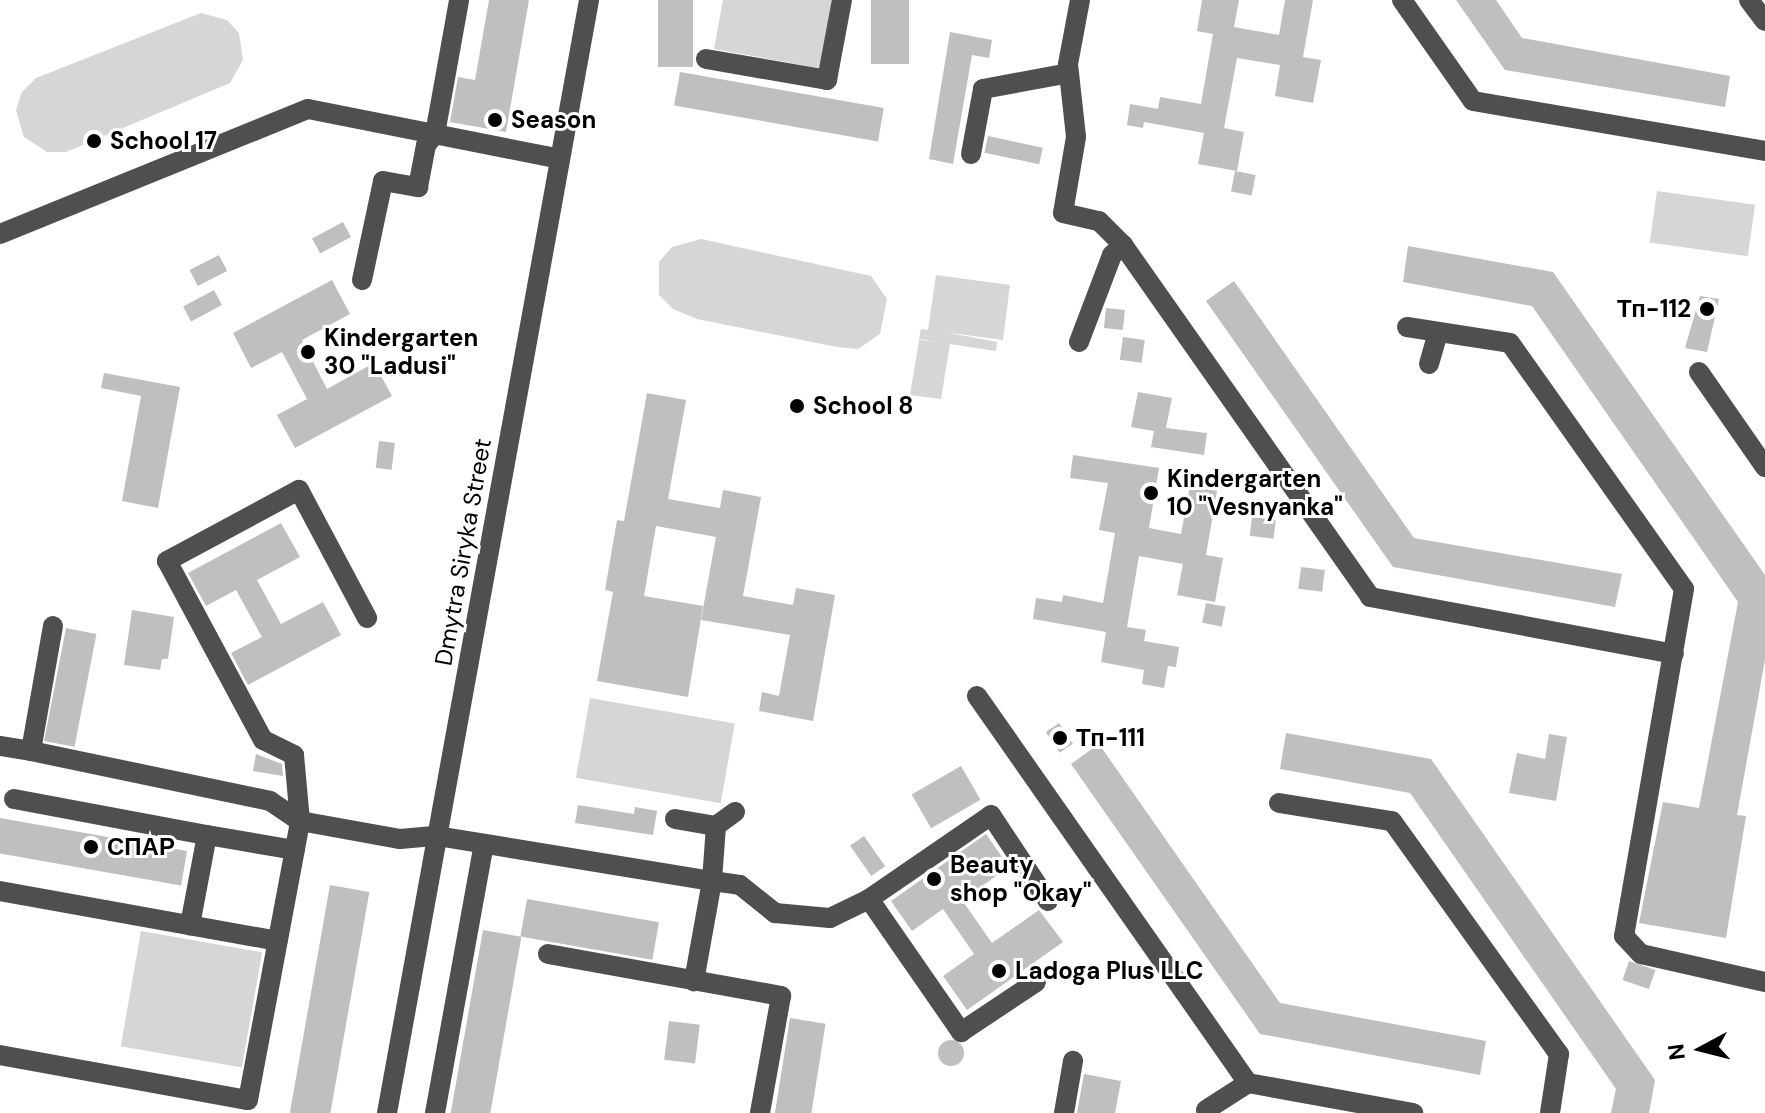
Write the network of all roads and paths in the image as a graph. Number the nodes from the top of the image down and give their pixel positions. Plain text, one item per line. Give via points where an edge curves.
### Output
1 (459, 0) edge
2 (589, 0) edge
3 (842, 0) edge
4 (1080, 0) edge
5 (1402, 0) edge
6 (1749, 0) edge
7 (1765, 21) edge
8 (706, 59) dead end
9 (1069, 73) junction
10 (435, 134) junction
11 (1765, 151) edge
12 (971, 154) dead end
13 (560, 159) junction
14 (0, 234) edge
15 (1123, 245) junction
16 (362, 280) dead end
17 (1407, 327) dead end
18 (1438, 332) junction
19 (1079, 342) dead end
20 (1429, 364) dead end
21 (1699, 372) dead end
22 (1765, 467) edge
23 (367, 618) dead end
24 (53, 626) dead end
25 (1674, 654) junction
26 (977, 696) dead end
27 (0, 746) edge
28 (31, 751) junction
29 (14, 799) dead end
30 (1279, 803) dead end
31 (735, 812) dead end
32 (675, 819) dead end
33 (300, 821) junction
34 (716, 826) junction
35 (207, 835) junction
36 (437, 836) junction
37 (484, 844) junction
38 (295, 850) junction
39 (712, 881) junction
40 (0, 891) edge
41 (869, 899) junction
42 (1048, 901) dead end
43 (190, 925) junction
44 (278, 941) junction
45 (548, 954) dead end
46 (1036, 982) dead end
47 (1765, 982) edge
48 (704, 989) junction
49 (0, 1055) edge
50 (1073, 1061) dead end
51 (1248, 1083) junction
52 (1329, 1105) edge
53 (1206, 1110) dead end
54 (387, 1113) edge
55 (435, 1113) edge
56 (760, 1113) edge
57 (1064, 1113) edge
58 (1413, 1113) edge
59 (1550, 1113) edge

1 - 10 street
2 - 13 street, Dmytra Siryka Street
3 - 8 street via 827,80
4 - 9 street
5 - 11 street via 1473,101
6 - 7 street
9 - 12 street via 983,89
9 - 15 street via 1076,137 1063,213 1099,221
10 - 13 street
10 - 14 street via 308,109
10 - 16 street via 426,145 418,187 383,181
13 - 36 street, Dmytra Siryka Street
15 - 19 street via 1112,255
15 - 25 street via 1370,597
17 - 18 street
18 - 20 street
18 - 25 street via 1510,343 1684,589
21 - 22 street
23 - 33 street via 299,490 167,561 263,740 294,755
24 - 28 street
25 - 47 street via 1624,936 1641,954
26 - 51 street
27 - 28 street
28 - 33 street via 270,801
29 - 35 street
30 - 59 street via 1392,821 1559,1054
31 - 34 street
32 - 34 street
33 - 36 street via 400,839
33 - 38 street
34 - 39 street
35 - 38 street
35 - 43 street
36 - 37 street
36 - 54 street, Dmytra Siryka Street
37 - 39 street
37 - 55 street
38 - 44 street
39 - 41 street via 740,885 775,913 830,918
39 - 48 street
40 - 43 street
41 - 42 street via 991,815
41 - 46 street via 961,1032
43 - 44 street
44 - 49 street via 248,1100
45 - 48 street
48 - 56 street via 781,996
50 - 57 street
51 - 52 street
51 - 53 street
52 - 58 street

